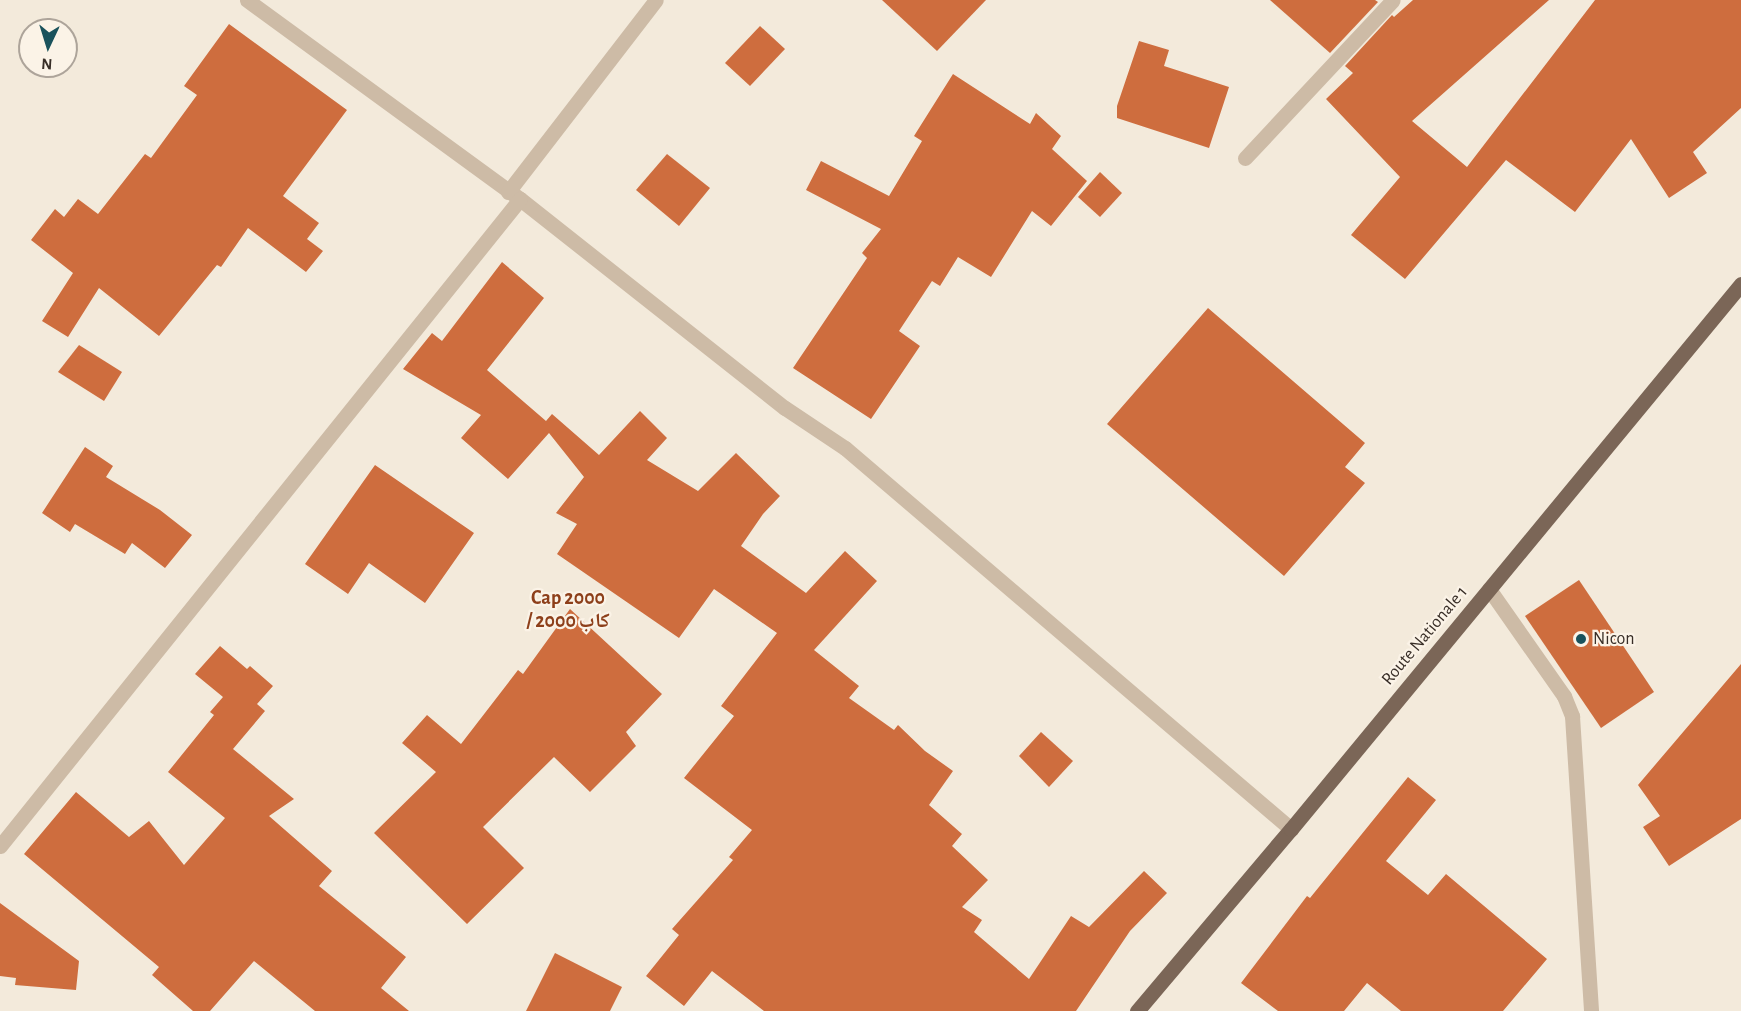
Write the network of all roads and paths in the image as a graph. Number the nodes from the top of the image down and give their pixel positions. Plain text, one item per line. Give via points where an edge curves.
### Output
1 (247, 0) edge
2 (656, 0) edge
3 (1393, 0) edge
4 (1245, 158) dead end
5 (514, 196) junction
6 (1741, 284) edge
7 (1489, 589) junction
8 (1291, 829) junction
9 (0, 846) edge
10 (1137, 1011) edge
11 (1591, 1011) edge

1 - 5 street
2 - 5 street
3 - 4 street
5 - 8 street via 785,408 845,448
5 - 9 street
6 - 7 main road, Route Nationale 1
7 - 8 main road, Route Nationale 1
7 - 11 street via 1564,696 1572,716
8 - 10 main road, Route Nationale 1

